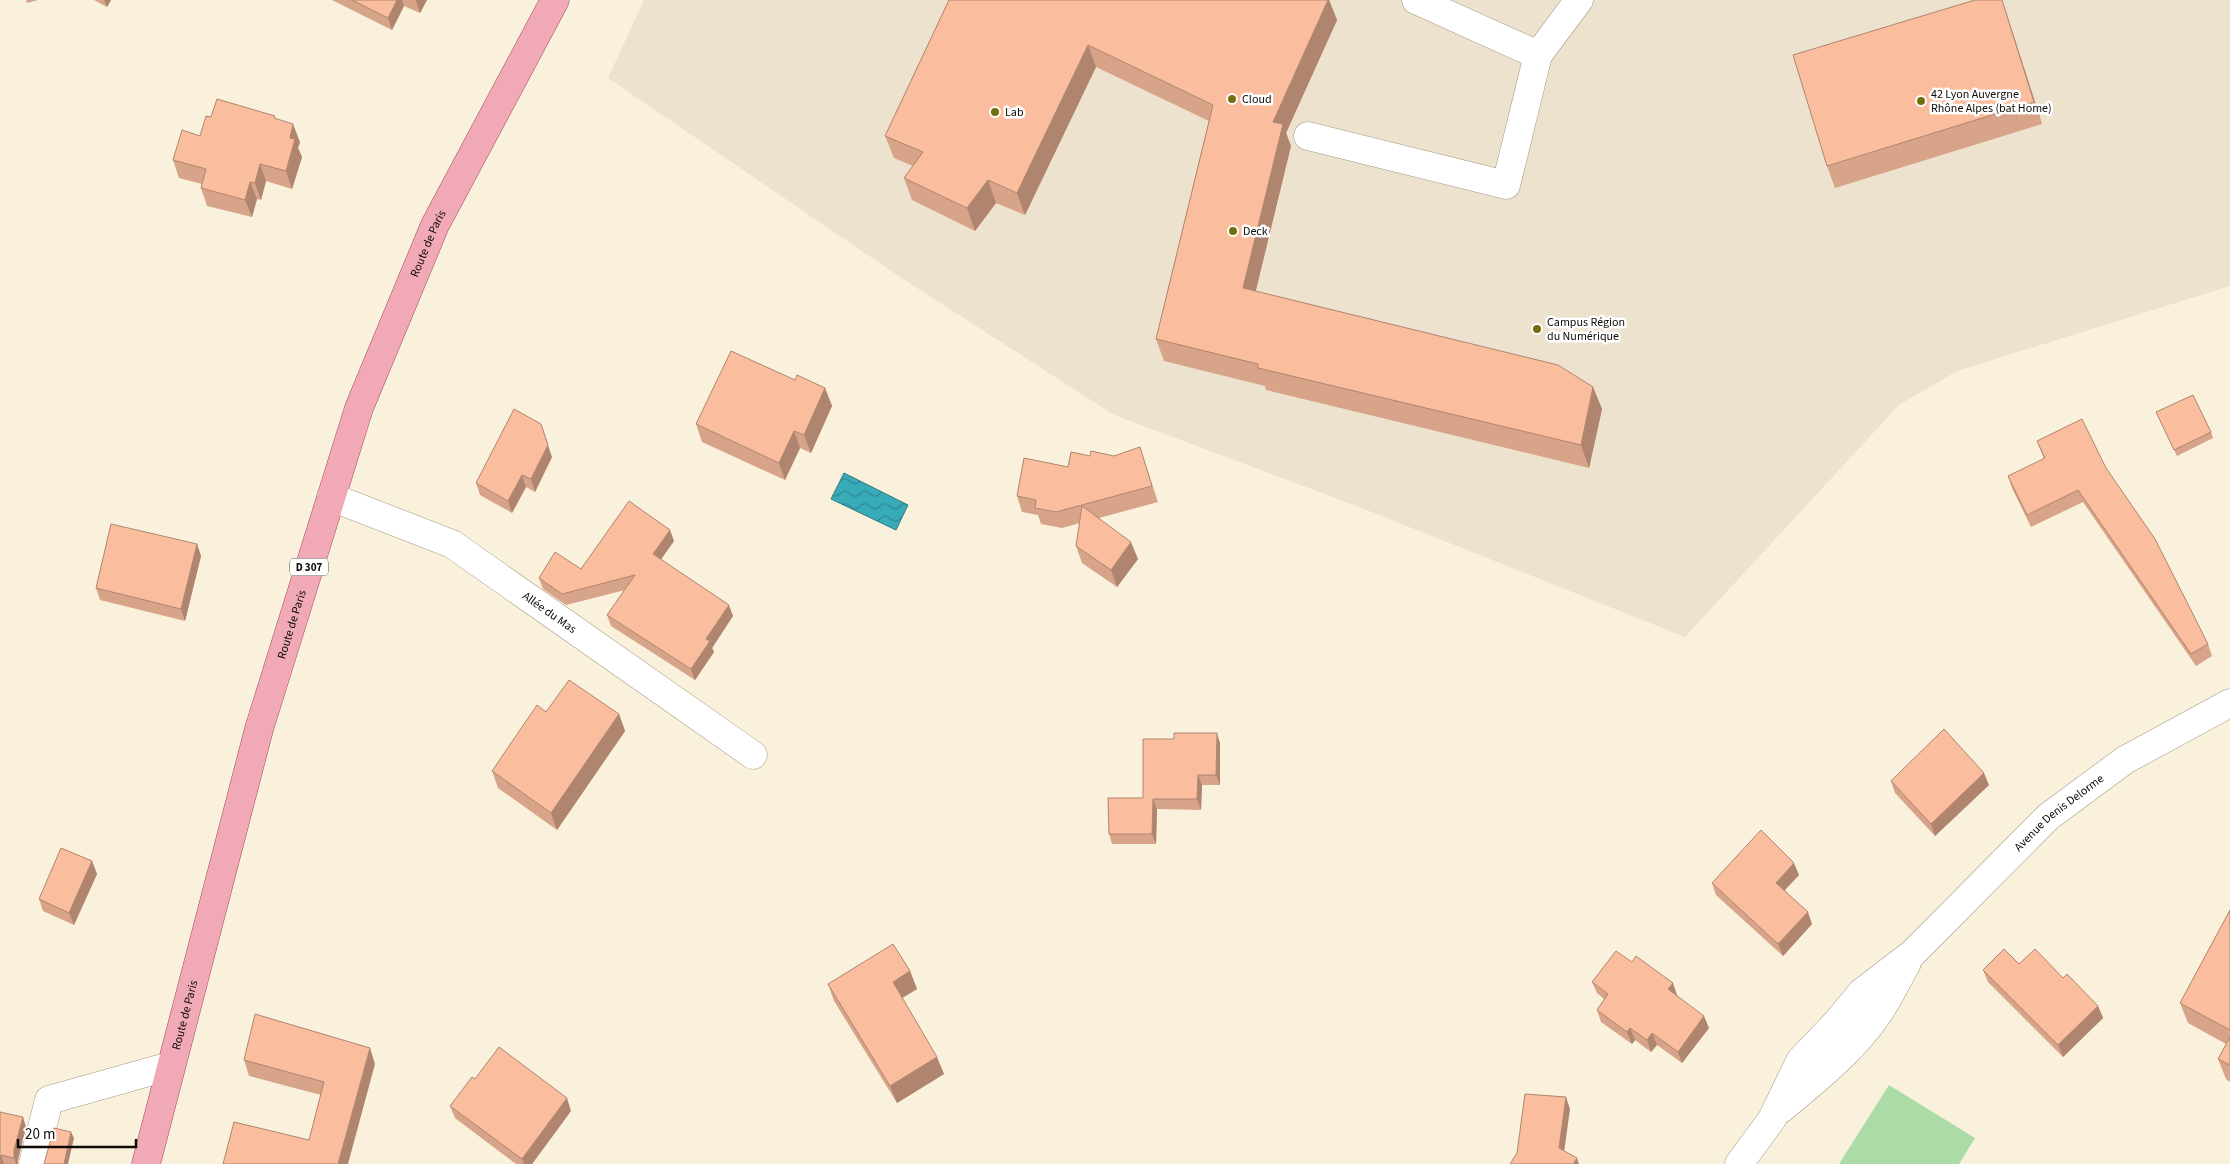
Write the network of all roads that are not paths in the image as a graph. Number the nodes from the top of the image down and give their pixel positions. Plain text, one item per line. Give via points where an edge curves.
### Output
1 (555, 0) edge
2 (1579, 0) edge
3 (1432, 3) edge
4 (1538, 55) junction
5 (1308, 136) dead end
6 (331, 497) junction
7 (2230, 703) edge
8 (752, 755) dead end
9 (170, 1066) junction
10 (33, 1164) edge
11 (146, 1164) edge
12 (1739, 1164) edge

1 - 6 main road, Route de Paris / D 307 via 435,225 359,408
2 - 4 street
3 - 4 street
4 - 5 street via 1506,185
6 - 8 street, Allée du Mas via 452,544
6 - 9 main road, Route de Paris / D 307 via 259,729
7 - 12 street, Avenue Denis Delorme via 2125,760 2048,817 1913,954 1879,1012 1826,1072 1773,1116
9 - 10 street via 49,1100
9 - 11 main road, Route de Paris / D 307

